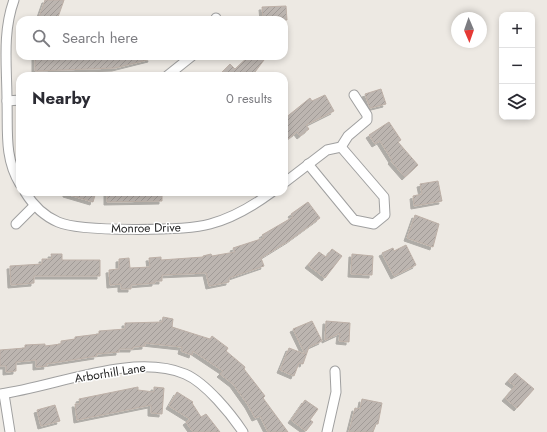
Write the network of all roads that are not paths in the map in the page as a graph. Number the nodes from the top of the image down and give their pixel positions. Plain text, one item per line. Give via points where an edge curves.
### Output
1 (14, 0) edge
2 (187, 60) edge
3 (172, 72) edge
4 (354, 95) dead end
5 (16, 100) edge
6 (7, 101) junction
7 (341, 147) junction
8 (308, 164) junction
9 (16, 178) edge
10 (288, 180) edge
11 (28, 196) edge
12 (266, 196) edge
13 (34, 206) junction
14 (16, 224) dead end
15 (335, 371) dead end
16 (2, 394) edge
17 (10, 432) edge
18 (243, 432) edge
19 (327, 432) edge

1 - 6 street via 6,36
2 - 3 street
4 - 7 street via 367,115 367,120 348,136
5 - 6 street
6 - 9 street via 6,139 12,172
7 - 8 street via 327,150
7 - 8 street via 384,197 385,215 374,224 354,220
8 - 10 street
11 - 13 street, Monroe Drive
12 - 13 street, Monroe Drive via 234,216 208,225 178,228 84,228 58,222
13 - 14 street
15 - 19 street via 336,392
16 - 17 street
16 - 18 street, Arborhill Lane via 124,369 157,367 186,375 200,383

